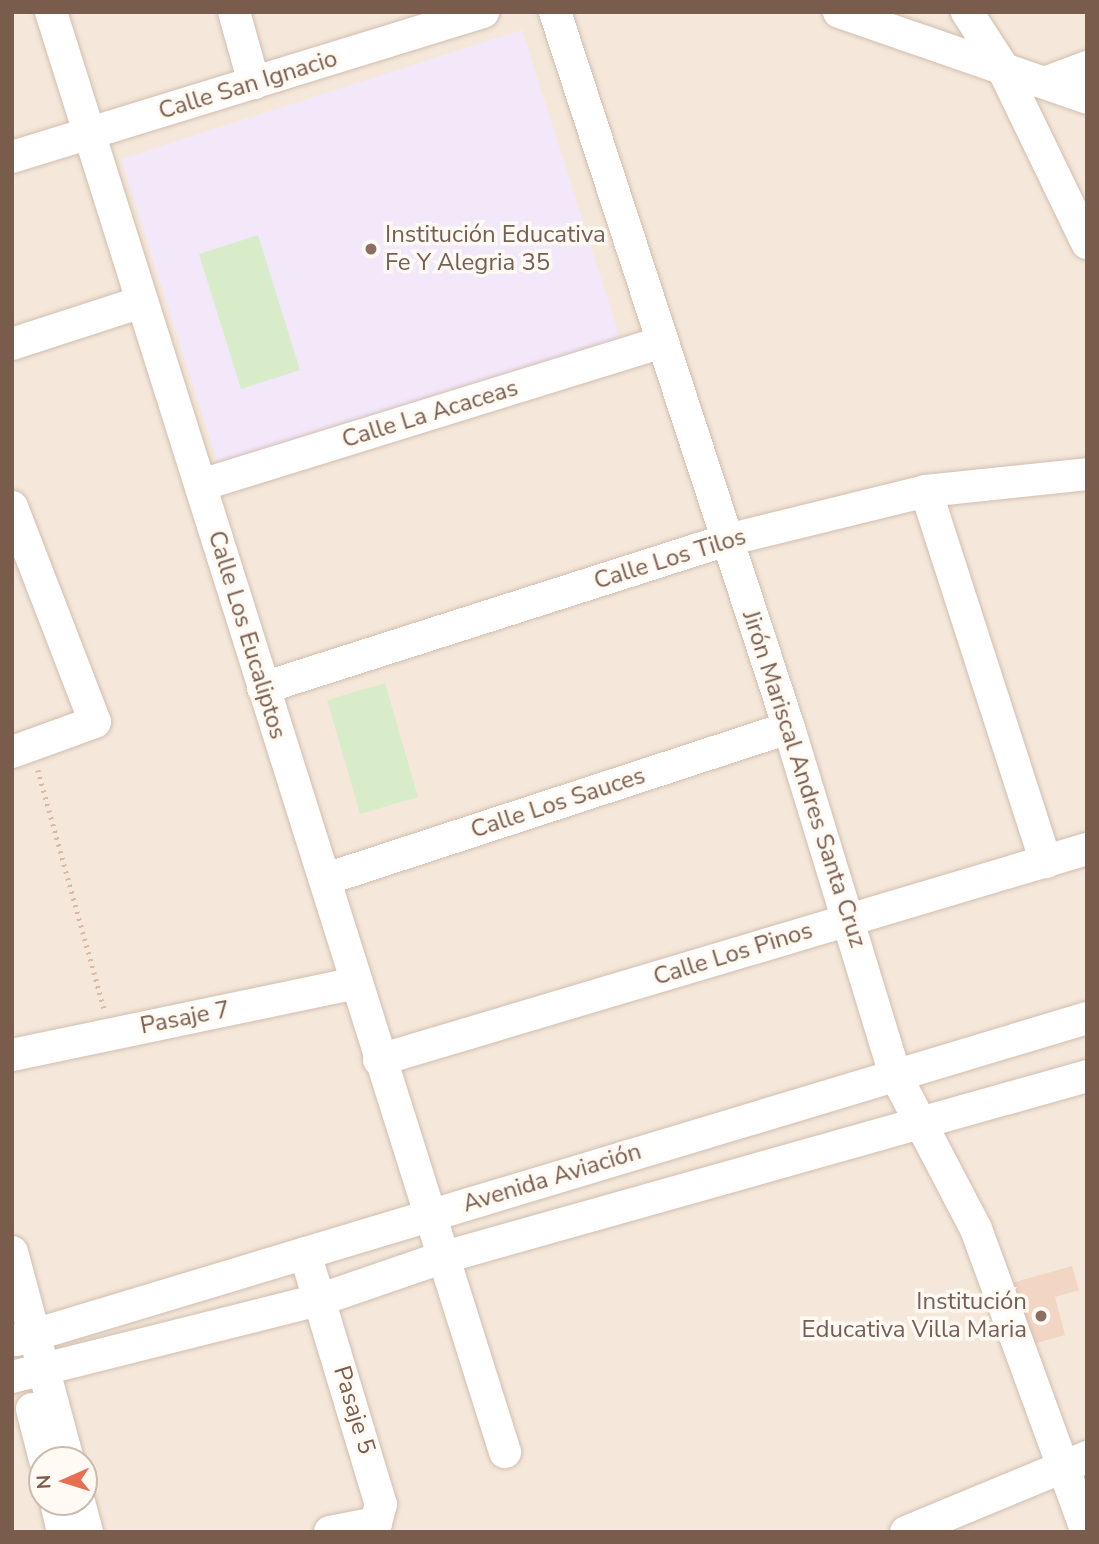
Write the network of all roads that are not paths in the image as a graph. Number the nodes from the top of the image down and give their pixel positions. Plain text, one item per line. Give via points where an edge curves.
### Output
1 (51, 12) edge
2 (234, 12) edge
3 (483, 12) edge
4 (555, 12) edge
5 (839, 12) edge
6 (967, 12) edge
7 (1000, 63) junction
8 (1087, 66) edge
9 (1047, 82) junction
10 (254, 83) junction
11 (1087, 98) edge
12 (89, 134) junction
13 (12, 157) edge
14 (1087, 243) edge
15 (141, 302) junction
16 (660, 343) junction
17 (12, 344) edge
18 (1087, 474) edge
19 (201, 485) junction
20 (926, 491) junction
21 (12, 506) edge
22 (727, 540) junction
23 (263, 688) junction
24 (789, 728) junction
25 (22, 749) edge
26 (1087, 849) edge
27 (1046, 862) junction
28 (326, 878) junction
29 (850, 919) junction
30 (357, 983) junction
31 (1085, 1028) edge
32 (12, 1055) edge
33 (379, 1060) junction
34 (895, 1074) junction
35 (1087, 1076) edge
36 (917, 1120) junction
37 (431, 1215) junction
38 (12, 1252) edge
39 (306, 1253) junction
40 (441, 1258) junction
41 (320, 1300) junction
42 (21, 1333) edge
43 (26, 1374) edge
44 (42, 1446) edge
45 (61, 1446) edge
46 (505, 1452) dead end
47 (1075, 1461) edge
48 (330, 1532) edge
49 (906, 1532) edge
50 (1087, 1532) edge

1 - 12 street, Calle Los Eucaliptos
2 - 10 street
3 - 10 street, Calle San Ignacio
4 - 16 street, Jirón Mariscal Andres Santa Cruz
5 - 7 street
6 - 7 street
7 - 9 street
7 - 14 street
8 - 9 street
9 - 11 street
10 - 12 street, Calle San Ignacio
12 - 13 street, Calle San Ignacio
12 - 15 street, Calle Los Eucaliptos
15 - 17 street
15 - 19 street, Calle Los Eucaliptos
16 - 19 street, Calle La Acaceas
16 - 22 street, Jirón Mariscal Andres Santa Cruz
18 - 20 street, Calle Los Tilos
19 - 23 street, Calle Los Eucaliptos
20 - 22 street, Calle Los Tilos
20 - 27 street
21 - 25 street via 95,722
22 - 23 street, Calle Los Tilos
22 - 24 street, Jirón Mariscal Andres Santa Cruz
23 - 28 street, Calle Los Eucaliptos
24 - 28 street, Calle Los Sauces
24 - 29 street, Jirón Mariscal Andres Santa Cruz
26 - 27 street, Calle Los Pinos
27 - 29 street, Calle Los Pinos
28 - 30 street, Calle Los Eucaliptos
29 - 33 street, Calle Los Pinos
29 - 34 street, Jirón Mariscal Andres Santa Cruz
30 - 32 street, Pasaje 7
30 - 33 street, Calle Los Eucaliptos
31 - 34 street, Avenida Aviación
33 - 37 street, Calle Los Eucaliptos
34 - 36 street, Jirón Mariscal Andres Santa Cruz
34 - 37 street, Avenida Aviación
35 - 36 street, Avenida Aviación
36 - 40 street, Avenida Aviación
36 - 47 street, Jirón Mariscal Andres Santa Cruz via 976,1229
37 - 39 street, Avenida Aviación
37 - 40 street, Calle Los Eucaliptos
38 - 42 street
39 - 41 street, Pasaje 5
39 - 42 street, Avenida Aviación
40 - 41 street, Avenida Aviación
40 - 46 street, Calle Los Eucaliptos
41 - 43 street, Avenida Aviación
41 - 48 street, Pasaje 5 via 381,1504 376,1523
42 - 43 street
43 - 44 street
43 - 45 street
47 - 49 street
47 - 50 street, Jirón Mariscal Andres Santa Cruz

